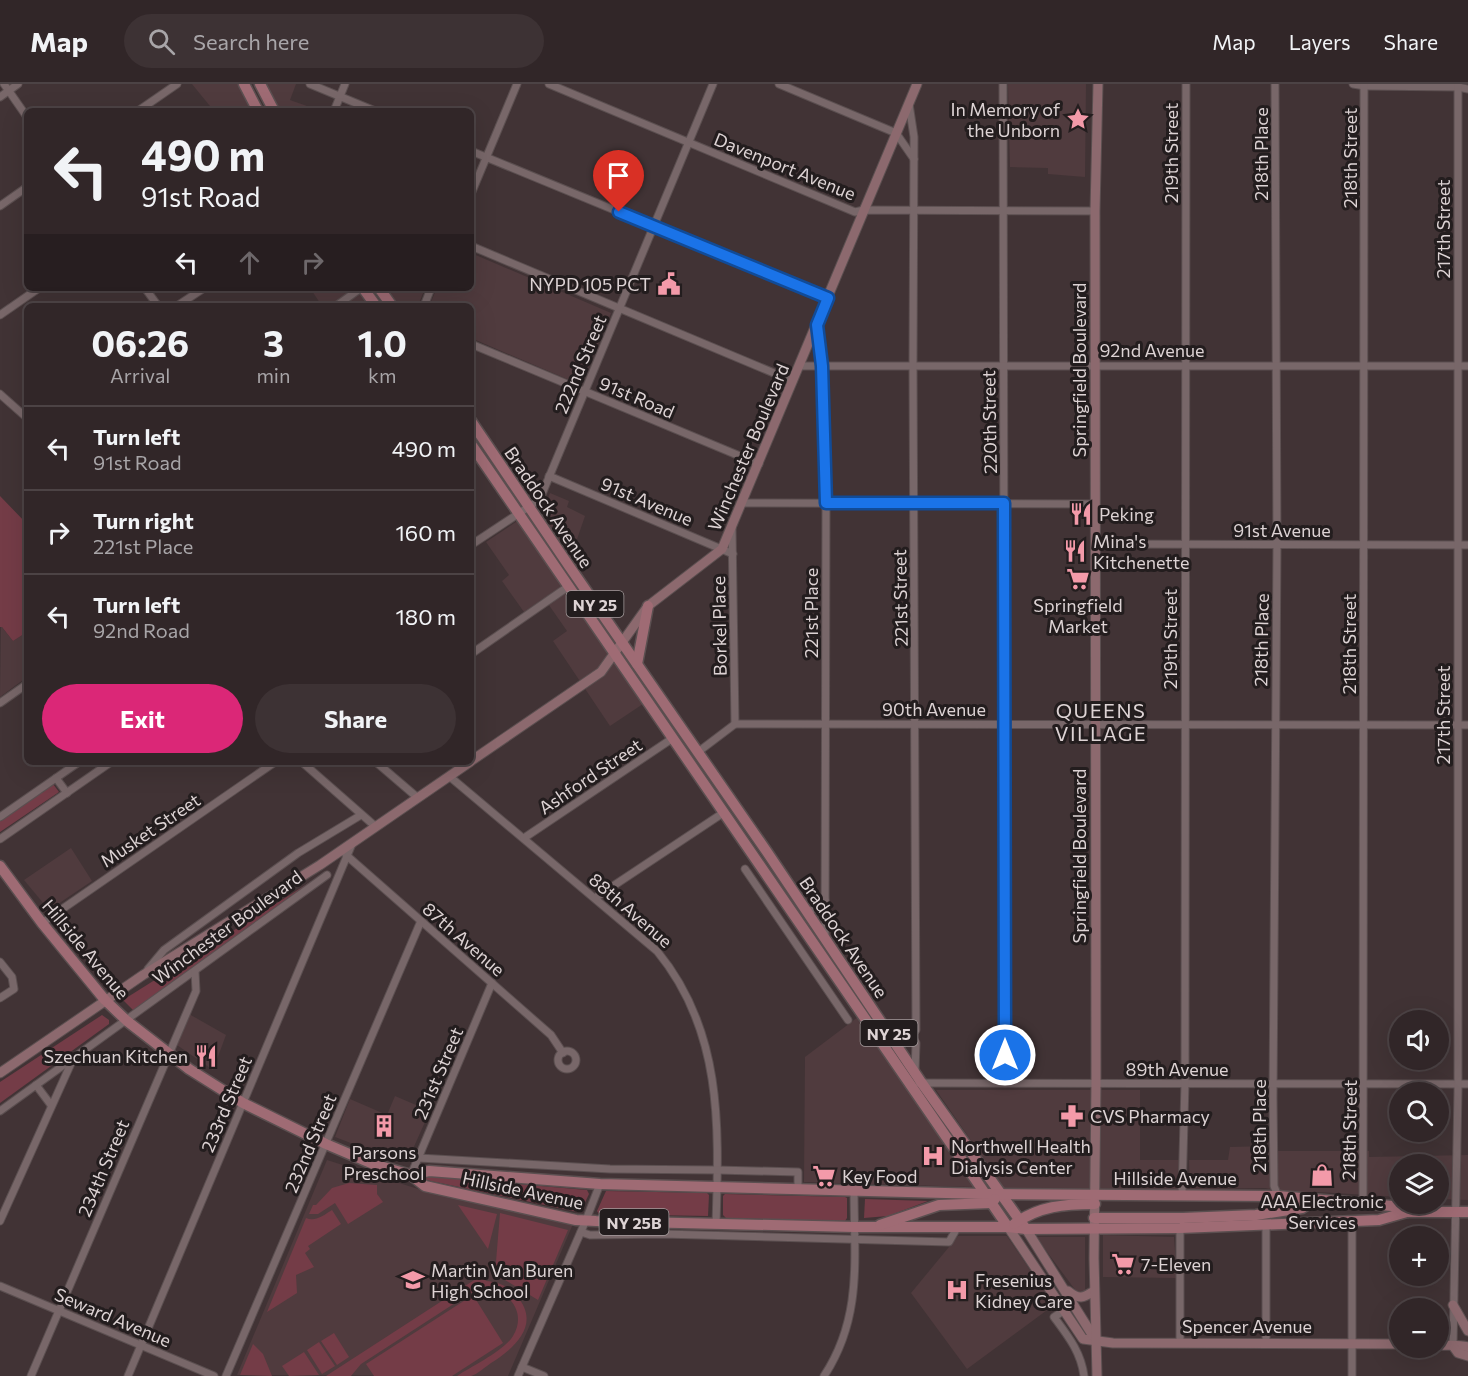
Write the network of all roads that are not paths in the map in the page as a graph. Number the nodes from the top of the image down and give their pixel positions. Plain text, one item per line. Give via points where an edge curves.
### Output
1 (18, 84) edge
2 (177, 84) edge
3 (244, 84) edge
4 (260, 84) edge
5 (310, 84) edge
6 (345, 84) edge
7 (517, 84) edge
8 (549, 84) edge
9 (713, 84) edge
10 (779, 84) edge
11 (916, 84) edge
12 (1003, 84) edge
13 (1098, 84) edge
14 (1186, 84) edge
15 (1275, 84) edge
16 (1353, 84) edge
17 (1364, 85) edge
18 (1458, 86) edge
19 (7, 87) edge
20 (1468, 89) edge
21 (0, 97) edge
22 (340, 97) junction
23 (909, 103) junction
24 (142, 108) edge
25 (256, 108) edge
26 (272, 108) edge
27 (335, 108) edge
28 (368, 108) edge
29 (24, 112) edge
30 (896, 133) junction
31 (688, 142) junction
32 (474, 152) edge
33 (486, 157) junction
34 (914, 159) junction
35 (474, 187) edge
36 (24, 189) edge
37 (1458, 203) junction
38 (1468, 203) edge
39 (0, 206) edge
40 (864, 210) junction
41 (913, 210) junction
42 (1003, 210) junction
43 (1095, 211) junction
44 (654, 226) junction
45 (474, 247) edge
46 (35, 291) edge
47 (200, 291) edge
48 (358, 291) edge
49 (364, 291) edge
50 (828, 298) junction
51 (182, 303) edge
52 (340, 303) edge
53 (374, 303) edge
54 (620, 308) junction
55 (0, 315) edge
56 (817, 325) junction
57 (474, 345) edge
58 (913, 365) junction
59 (1003, 365) junction
60 (1095, 365) junction
61 (1185, 365) junction
62 (800, 366) junction
63 (822, 366) junction
64 (1277, 366) junction
65 (1365, 366) junction
66 (1458, 366) junction
67 (1468, 366) edge
68 (793, 381) junction
69 (585, 391) junction
70 (0, 394) edge
71 (24, 413) edge
72 (474, 425) edge
73 (474, 448) edge
74 (759, 464) junction
75 (549, 476) junction
76 (743, 503) junction
77 (826, 503) junction
78 (914, 503) junction
79 (1004, 503) junction
80 (1095, 504) junction
81 (529, 506) junction
82 (518, 513) junction
83 (732, 528) junction
84 (474, 543) edge
85 (1095, 544) junction
86 (1185, 545) junction
87 (1365, 545) junction
88 (1458, 545) junction
89 (1468, 545) edge
90 (1277, 546) junction
91 (722, 549) junction
92 (733, 554) junction
93 (569, 586) junction
94 (648, 606) junction
95 (621, 642) junction
96 (474, 652) edge
97 (615, 652) junction
98 (637, 664) junction
99 (24, 686) edge
100 (0, 703) edge
101 (1095, 723) junction
102 (735, 724) junction
103 (916, 724) junction
104 (1006, 724) junction
105 (1185, 724) junction
106 (1364, 724) junction
107 (826, 725) junction
108 (1458, 725) junction
109 (1468, 725) edge
110 (1275, 726) junction
111 (673, 738) junction
112 (698, 752) junction
113 (474, 759) edge
114 (75, 765) edge
115 (107, 765) edge
116 (271, 765) edge
117 (306, 765) edge
118 (380, 765) edge
119 (466, 765) edge
120 (449, 776) junction
121 (56, 778) junction
122 (67, 793) junction
123 (418, 798) junction
124 (723, 813) junction
125 (361, 815) junction
126 (0, 817) edge
127 (376, 827) junction
128 (524, 838) junction
129 (0, 839) edge
130 (767, 852) junction
131 (344, 854) junction
132 (755, 861) junction
133 (320, 865) junction
134 (745, 869) dead end
135 (1, 871) edge
136 (327, 875) junction
137 (334, 886) junction
138 (595, 898) junction
139 (825, 900) junction
140 (808, 913) junction
141 (421, 921) junction
142 (42, 923) junction
143 (825, 939) junction
144 (0, 962) edge
145 (195, 971) junction
146 (143, 975) junction
147 (492, 983) junction
148 (0, 998) edge
149 (105, 1000) junction
150 (848, 1020) dead end
151 (127, 1021) junction
152 (910, 1035) junction
153 (896, 1044) junction
154 (169, 1053) junction
155 (563, 1053) dead end
156 (73, 1059) junction
157 (0, 1073) edge
158 (916, 1080) junction
159 (1005, 1083) junction
160 (1096, 1083) junction
161 (1185, 1083) junction
162 (1364, 1083) junction
163 (1458, 1083) junction
164 (1274, 1084) junction
165 (1468, 1084) edge
166 (36, 1085) junction
167 (243, 1103) junction
168 (51, 1105) junction
169 (0, 1111) edge
170 (326, 1144) junction
171 (419, 1158) junction
172 (717, 1170) junction
173 (411, 1175) junction
174 (600, 1184) junction
175 (717, 1187) junction
176 (798, 1189) junction
177 (854, 1190) junction
178 (1001, 1193) junction
179 (1182, 1194) junction
180 (1278, 1196) junction
181 (987, 1198) junction
182 (1094, 1199) junction
183 (1314, 1200) junction
184 (1363, 1204) junction
185 (1389, 1206) edge
186 (1449, 1212) edge
187 (1456, 1212) junction
188 (1468, 1212) edge
189 (1400, 1214) edge
190 (586, 1220) junction
191 (0, 1221) edge
192 (1352, 1222) junction
193 (1094, 1223) junction
194 (716, 1224) junction
195 (1022, 1225) junction
196 (1266, 1225) junction
197 (854, 1227) junction
198 (872, 1227) junction
199 (1008, 1227) junction
200 (957, 1228) junction
201 (1180, 1228) junction
202 (580, 1232) junction
203 (854, 1240) junction
204 (1062, 1285) junction
205 (0, 1286) edge
206 (1094, 1291) junction
207 (1453, 1305) junction
208 (59, 1310) junction
209 (1065, 1310) junction
210 (1468, 1331) edge
211 (1095, 1341) junction
212 (1180, 1343) junction
213 (1266, 1343) junction
214 (1352, 1343) junction
215 (1389, 1344) edge
216 (141, 1345) junction
217 (1449, 1346) edge
218 (1453, 1346) junction
219 (1468, 1347) edge
220 (1468, 1356) edge
221 (522, 1367) junction
222 (826, 1375) edge
223 (31, 1376) edge
224 (128, 1376) edge
225 (214, 1376) edge
226 (226, 1376) edge
227 (518, 1376) edge
228 (543, 1376) edge
229 (1084, 1376) edge
230 (1096, 1376) edge
231 (1352, 1376) edge

1 - 19 street
2 - 24 street
3 - 25 main road
4 - 26 main road
5 - 22 street
6 - 22 street
7 - 33 street
8 - 31 street, Davenport Avenue
9 - 31 street, 222nd Street
10 - 30 street
11 - 23 main road, Winchester Boulevard
12 - 42 street, 220th Street
13 - 43 main road, Springfield Boulevard
14 - 61 street, 219th Street
15 - 64 street, 218th Place
16 - 17 street
17 - 18 street
17 - 65 street, 218th Street
18 - 20 street
18 - 37 street, 217th Street
19 - 21 street
19 - 29 street
22 - 27 street
22 - 28 street
23 - 30 main road, Winchester Boulevard
23 - 34 street, 221st Street
30 - 34 street
30 - 40 main road, Winchester Boulevard
31 - 40 street, Davenport Avenue via 855,212
31 - 44 street, 222nd Street
32 - 33 street
33 - 35 street
33 - 44 street
34 - 41 street, 221st Street
36 - 39 street
37 - 38 street
37 - 66 street, 217th Street
40 - 41 street, Davenport Avenue
40 - 50 main road, Winchester Boulevard
41 - 42 street, Davenport Avenue
41 - 58 street, 221st Street
42 - 43 street, Davenport Avenue
42 - 59 street, 220th Street
43 - 60 main road, Springfield Boulevard
44 - 50 street
44 - 54 street, 222nd Street
45 - 54 street
46 - 55 street
47 - 51 street
48 - 52 street
49 - 53 main road
50 - 56 main road, Winchester Boulevard
54 - 68 street
54 - 69 street, 222nd Street
56 - 62 main road, Winchester Boulevard
56 - 63 street, 221st Place
57 - 69 street, 91st Road
58 - 59 street, 92nd Avenue
58 - 63 street, 92nd Avenue
58 - 78 street, 221st Street
59 - 60 street, 92nd Avenue
59 - 79 street, 220th Street
60 - 61 street, 92nd Avenue
60 - 80 main road, Springfield Boulevard
61 - 64 street, 92nd Avenue
61 - 86 street, 219th Street
62 - 63 street, 92nd Avenue
62 - 68 main road, Winchester Boulevard
63 - 77 street, 221st Place
64 - 65 street, 92nd Avenue
64 - 90 street, 218th Place
65 - 66 street, 92nd Avenue
65 - 87 street, 218th Street
66 - 67 street, 92nd Avenue
66 - 88 street, 217th Street
68 - 74 main road, Winchester Boulevard
69 - 74 street, 91st Road
69 - 75 street, 222nd Street
70 - 71 street
72 - 81 main road, Braddock Avenue / NY 25
73 - 82 main road, Braddock Avenue / NY 25
74 - 76 main road, Winchester Boulevard
75 - 81 street, 222nd Street via 542,494
75 - 91 street, 91st Avenue
76 - 77 street
76 - 83 main road, Winchester Boulevard
77 - 78 street
77 - 107 street, 221st Place
78 - 79 street
78 - 103 street, 221st Street
79 - 80 street
79 - 104 street, 220th Street
80 - 85 main road, Springfield Boulevard
81 - 82 street, 222nd Street
81 - 95 main road, Braddock Avenue / NY 25
82 - 84 street, 222nd Street
82 - 93 main road, Braddock Avenue / NY 25
83 - 91 main road, Winchester Boulevard
83 - 92 street, Borkel Place
85 - 86 street, 91st Avenue
85 - 101 main road, Springfield Boulevard
86 - 90 street, 91st Avenue
86 - 105 street, 219th Street
87 - 88 street, 91st Avenue
87 - 90 street, 91st Avenue
87 - 106 street, 218th Street
88 - 89 street, 91st Avenue
88 - 108 street, 217th Street
90 - 110 street, 218th Place
91 - 92 street, 91st Avenue
91 - 94 main road, Winchester Boulevard
92 - 102 street, Borkel Place
93 - 96 street
93 - 97 main road, Braddock Avenue / NY 25
94 - 95 main road, Winchester Boulevard
94 - 98 main road
95 - 97 main road, Winchester Boulevard
95 - 98 main road, Braddock Avenue / NY 25
97 - 111 main road, Braddock Avenue / NY 25
97 - 113 main road, Winchester Boulevard via 601,672
98 - 112 main road, Braddock Avenue / NY 25
99 - 100 street
101 - 104 street, 90th Avenue
101 - 105 street, 90th Avenue
101 - 160 main road, Springfield Boulevard
102 - 107 street, 90th Avenue
102 - 112 street
103 - 104 street, 90th Avenue
103 - 107 street, 90th Avenue
103 - 152 street, 221st Street via 916,1030
104 - 159 street, 220th Street
105 - 110 street, 90th Avenue
105 - 161 street, 219th Street
106 - 108 street, 90th Avenue
106 - 110 street, 90th Avenue
106 - 162 street, 218th Street
107 - 139 street, 221st Place
108 - 109 street, 90th Avenue
108 - 163 street, 217th Street
110 - 164 street, 218th Place
111 - 124 main road, Braddock Avenue / NY 25
111 - 128 street, Ashford Street
112 - 130 main road, Braddock Avenue / NY 25
114 - 121 street
115 - 122 street
116 - 142 street, Musket Street
117 - 125 street
118 - 123 street
119 - 120 main road, Winchester Boulevard
120 - 123 main road, Winchester Boulevard
120 - 128 street, 88th Avenue
121 - 122 street
121 - 126 street
122 - 129 street
123 - 127 main road, Winchester Boulevard
124 - 132 main road, Braddock Avenue / NY 25
124 - 138 street
125 - 127 street
125 - 146 street, Winchester Boulevard via 298,853 164,950
127 - 131 main road, Winchester Boulevard
128 - 138 street, 88th Avenue
130 - 132 main road
130 - 140 main road, Braddock Avenue / NY 25
131 - 133 main road, Winchester Boulevard
131 - 137 street, 233rd Street
131 - 141 street, 87th Avenue
132 - 158 main road, Braddock Avenue / NY 25
133 - 136 street
133 - 146 main road, Winchester Boulevard
134 - 150 street
135 - 142 main road, Hillside Avenue / NY 25B
136 - 137 street
136 - 145 street, Winchester Boulevard
137 - 167 street, 233rd Street
138 - 172 street, 88th Avenue via 657,951 682,985 702,1035 714,1087
139 - 140 street
139 - 143 street, 221st Place
140 - 143 main road, Braddock Avenue / NY 25
141 - 147 street, 87th Avenue
141 - 170 street, 232nd Street
142 - 149 main road, Hillside Avenue / NY 25B
143 - 153 main road, Braddock Avenue / NY 25
144 - 148 street via 12,977 14,989
145 - 151 street, Winchester Boulevard
145 - 154 street, 234th Street via 196,991
146 - 149 main road, Winchester Boulevard
147 - 155 street, 87th Avenue via 551,1035
147 - 171 street, 231st Street
149 - 151 main road, Hillside Avenue / NY 25B
149 - 157 main road, Winchester Boulevard
151 - 154 main road, Hillside Avenue / NY 25B
151 - 156 street, Winchester Boulevard
152 - 153 street
152 - 158 street, 221st Street via 916,1043
153 - 158 main road, Braddock Avenue / NY 25
154 - 167 main road, Hillside Avenue / NY 25B
154 - 208 street, 234th Street
156 - 166 street, Winchester Boulevard
156 - 168 street
158 - 159 street, 89th Avenue
158 - 178 main road, Braddock Avenue / NY 25
158 - 181 main road, Braddock Avenue / NY 25
159 - 160 street, 89th Avenue
160 - 161 street, 89th Avenue
160 - 182 main road, Springfield Boulevard
161 - 164 street, 89th Avenue
161 - 179 street, 219th Street
162 - 163 street, 89th Avenue
162 - 164 street, 89th Avenue
162 - 184 street, 218th Street
163 - 165 street, 89th Avenue
163 - 187 street, 217th Street
164 - 180 street, 218th Place via 1274,1186
166 - 168 street
166 - 169 street, Winchester Boulevard
167 - 170 main road, Hillside Avenue / NY 25B
167 - 216 street, 233rd Street
168 - 191 street
170 - 173 main road, Hillside Avenue / NY 25B
170 - 226 street, 232nd Street
171 - 172 street, Hillside Avenue via 610,1169
171 - 173 street, 231st Street
172 - 175 street, 88th Avenue
172 - 176 street, Hillside Avenue via 798,1172
173 - 174 main road, Hillside Avenue / NY 25B via 429,1171
173 - 190 main road, Hillside Avenue / NY 25B via 425,1186
174 - 175 main road, Hillside Avenue / NY 25B
174 - 190 street
175 - 176 main road, Hillside Avenue / NY 25B
175 - 194 street, 88th Avenue
176 - 177 main road, Hillside Avenue / NY 25B
177 - 181 main road, Hillside Avenue / NY 25B
177 - 197 street
178 - 181 main road
178 - 182 main road, Hillside Avenue
178 - 195 main road, Braddock Avenue
179 - 180 main road, Hillside Avenue
179 - 182 main road, Hillside Avenue
180 - 183 main road, Hillside Avenue
181 - 198 main road via 939,1205
181 - 199 main road, Braddock Avenue / NY 25
182 - 193 main road, Springfield Boulevard
182 - 195 main road via 1045,1208
183 - 184 main road, Hillside Avenue
183 - 193 main road via 1302,1208 1256,1215
184 - 185 main road, Hillside Avenue
186 - 187 main road, Hillside Avenue
187 - 188 main road, Hillside Avenue
187 - 207 street, 217th Street
189 - 192 main road, Hillside Avenue
190 - 194 main road, Hillside Avenue / NY 25B
190 - 202 street
192 - 196 main road, Hillside Avenue
192 - 214 street
193 - 195 main road, Hillside Avenue
193 - 201 main road, Hillside Avenue
193 - 206 main road, Springfield Boulevard
194 - 197 main road, Hillside Avenue / NY 25B
195 - 199 main road, Hillside Avenue
195 - 204 main road, Braddock Avenue
196 - 201 main road, Hillside Avenue
196 - 213 street
197 - 198 main road, Hillside Avenue / NY 25B
197 - 203 street
198 - 200 main road, Hillside Avenue / NY 25B
199 - 200 main road, Hillside Avenue / NY 25B
199 - 209 main road, Braddock Avenue
200 - 203 street, Hillside Avenue via 949,1242
201 - 212 street
202 - 203 street, Hillside Avenue
202 - 221 street
203 - 222 street via 851,1311
204 - 206 main road via 1079,1298
204 - 211 main road, Braddock Avenue
205 - 208 street, Seward Avenue
206 - 211 main road, Springfield Boulevard
207 - 210 main road
207 - 218 street, 217th Street
208 - 216 street, Seward Avenue
208 - 223 street, 234th Street
209 - 211 main road, Braddock Avenue via 1083,1339
209 - 229 street via 1054,1317 1078,1351
211 - 212 main road, Spencer Avenue
211 - 230 main road, Springfield Boulevard
212 - 213 main road, Spencer Avenue
213 - 214 main road, Spencer Avenue
214 - 215 main road, Spencer Avenue
214 - 231 street
216 - 224 street, 233rd Street
216 - 225 street, Seward Avenue
217 - 218 main road
218 - 219 main road
218 - 220 main road via 1458,1353
221 - 227 street
221 - 228 street

